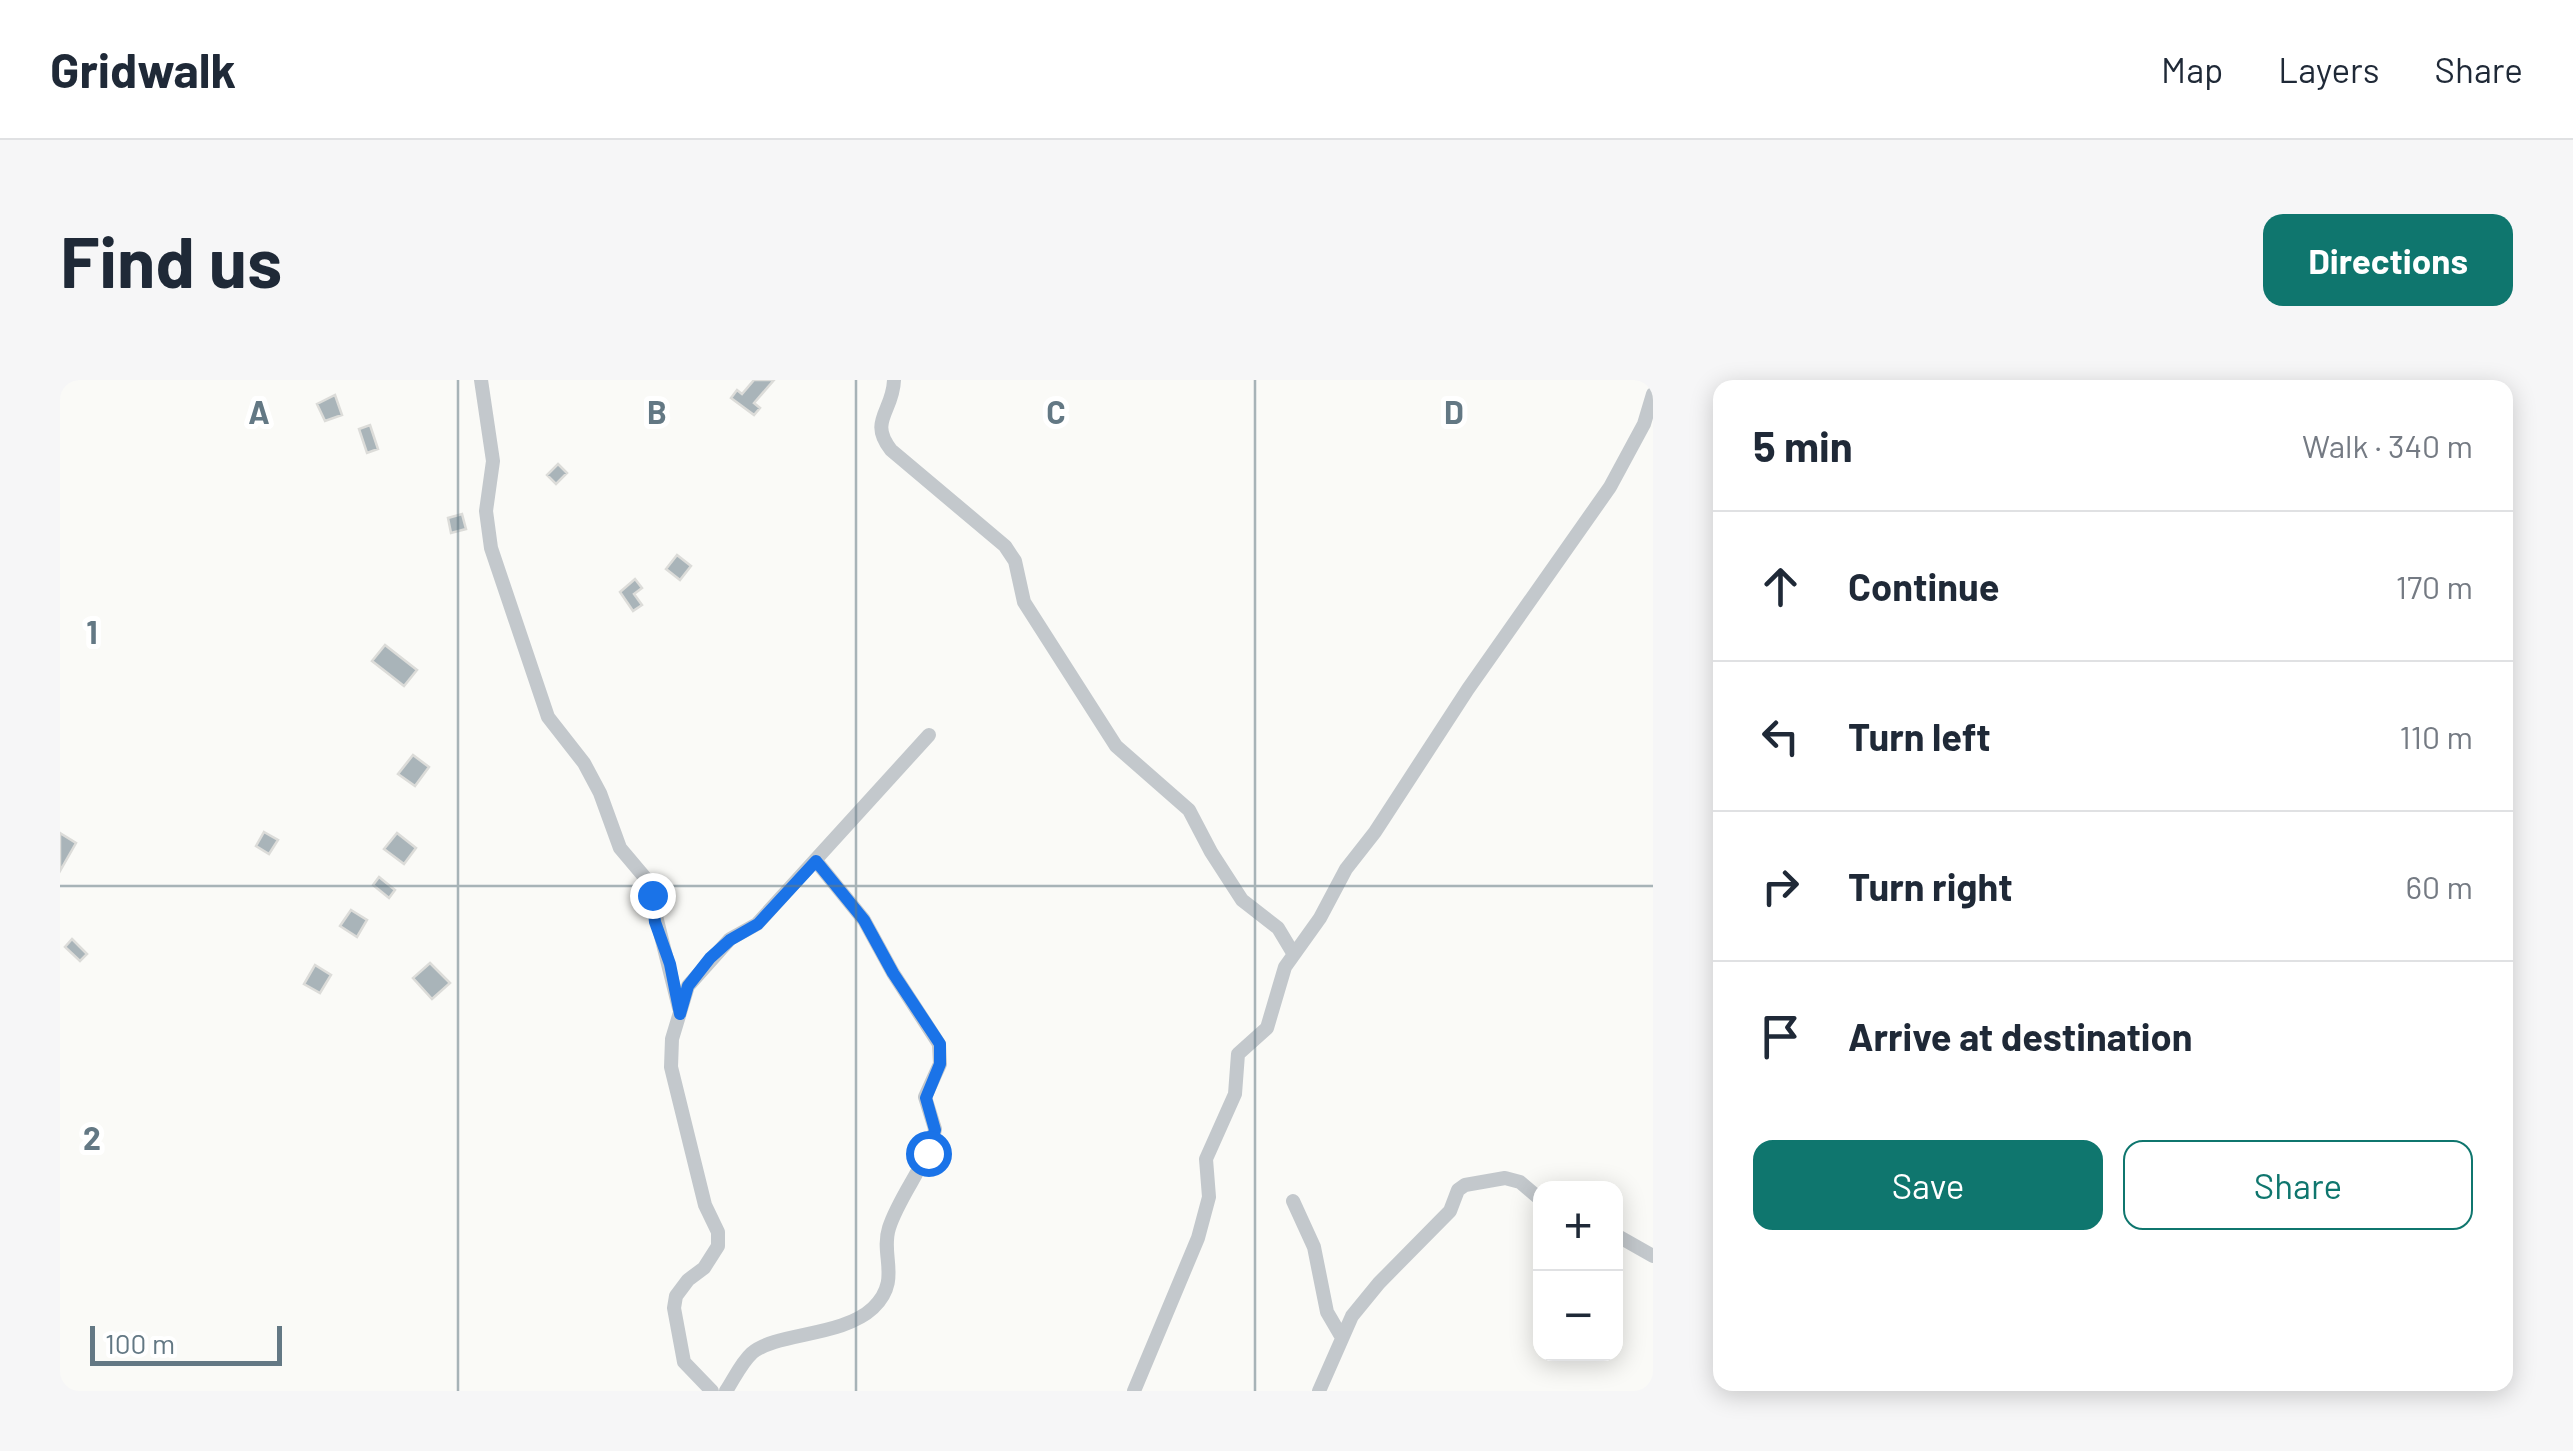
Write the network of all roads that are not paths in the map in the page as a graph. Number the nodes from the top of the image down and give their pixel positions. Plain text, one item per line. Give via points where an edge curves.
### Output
1 (481, 380) edge
2 (894, 380) edge
3 (1653, 394) edge
4 (930, 735) dead end
5 (816, 861) junction
6 (1292, 952) junction
7 (680, 1014) junction
8 (1533, 1193) edge
9 (1293, 1201) dead end
10 (1623, 1239) edge
11 (1653, 1256) edge
12 (1341, 1336) junction
13 (712, 1391) edge
14 (726, 1391) edge
15 (1134, 1391) edge
16 (1319, 1391) edge

1 - 7 street via 492,461 486,512 491,548 548,716 584,762 620,848 647,880
2 - 6 street via 881,438 1005,546 1024,602 1116,746 1189,810 1242,900 1278,928
3 - 6 street via 1610,488
4 - 5 street
5 - 7 street via 758,924 710,958 688,986
5 - 14 street via 864,920 940,1044 940,1064 926,1098 934,1140 888,1229 890,1268 876,1306 828,1330 761,1348
6 - 15 street via 1267,1028 1238,1054 1236,1094 1206,1159 1209,1197 1198,1238
7 - 13 street via 671,1068 718,1246 676,1296 674,1308 684,1362
8 - 12 street via 1505,1178 1458,1190 1450,1211 1378,1283
9 - 12 street
10 - 11 street
12 - 16 street

